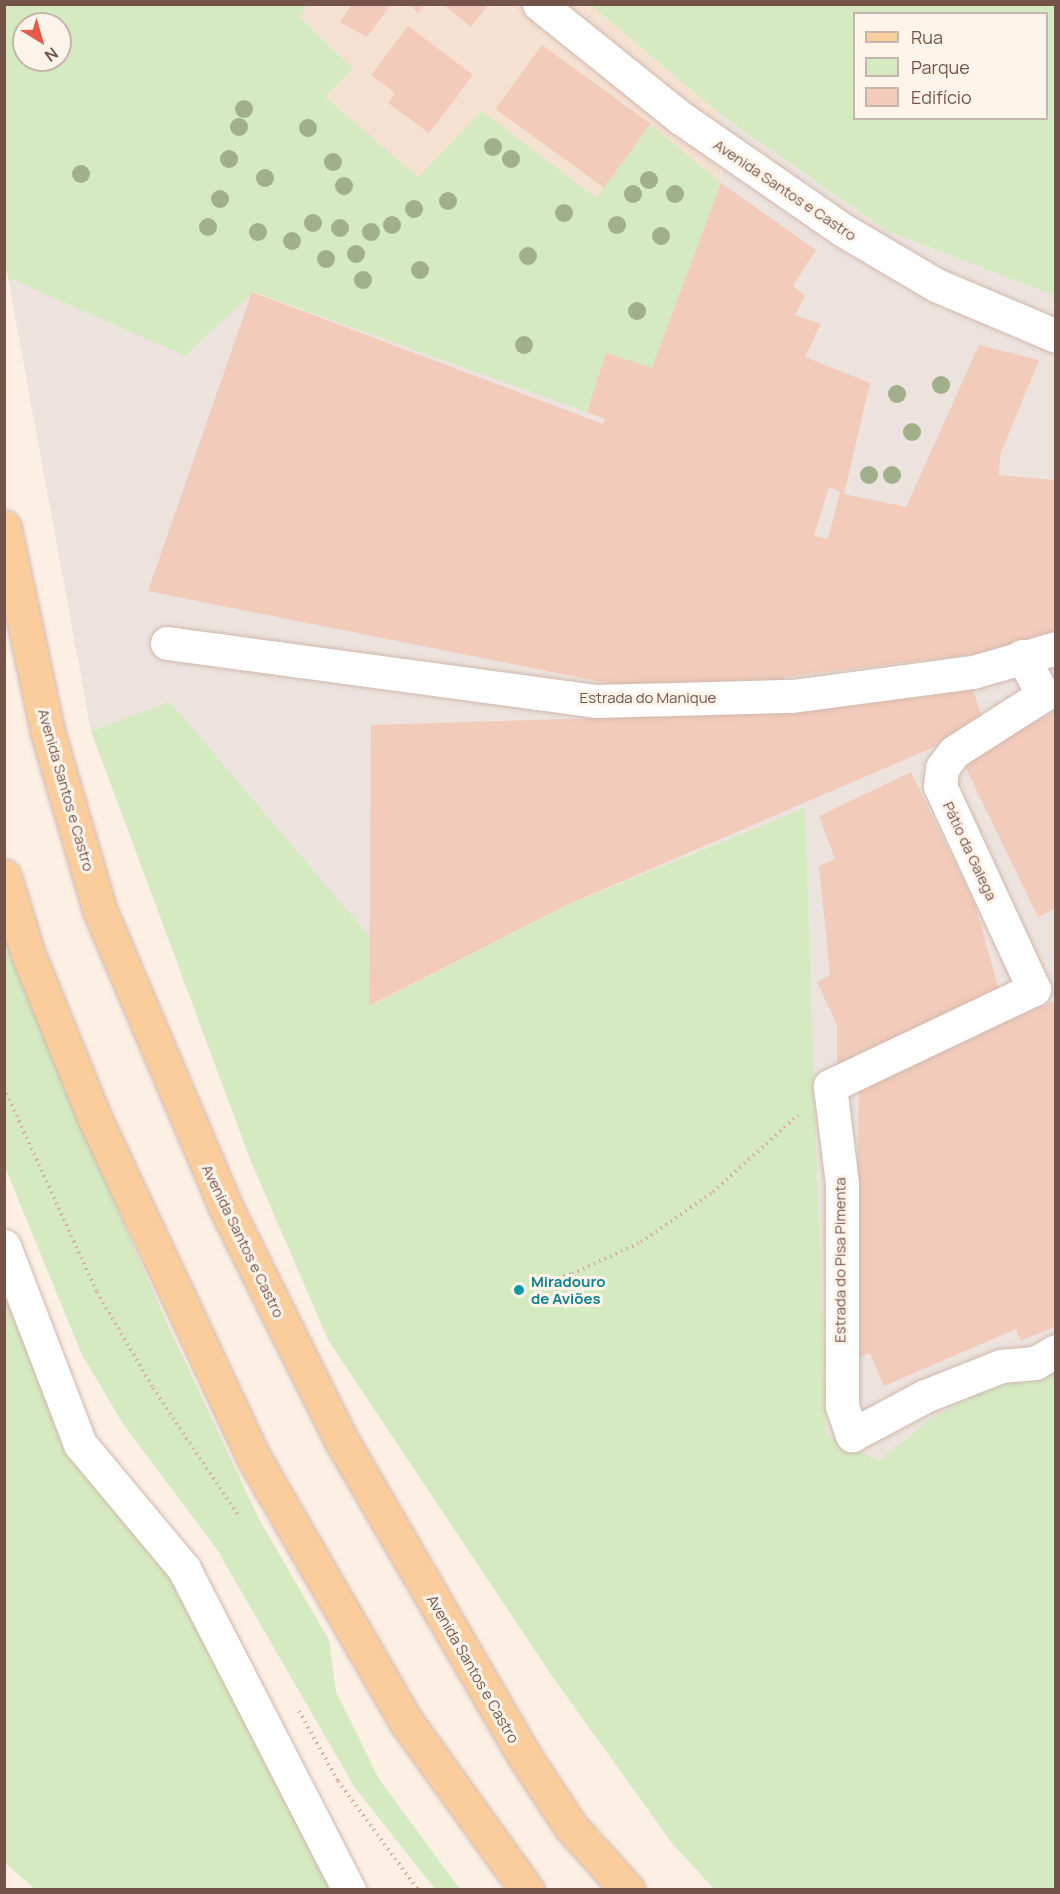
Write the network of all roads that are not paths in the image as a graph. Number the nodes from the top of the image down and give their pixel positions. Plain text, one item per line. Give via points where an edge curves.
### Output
1 (539, 4) edge
2 (1056, 336) edge
3 (4, 527) edge
4 (166, 643) dead end
5 (1056, 648) edge
6 (1022, 656) junction
7 (4, 876) edge
8 (830, 1086) joint
9 (4, 1246) edge
10 (1056, 1351) edge
11 (350, 1890) edge
12 (527, 1890) edge
13 (628, 1890) edge

1 - 2 street, Avenida Santos e Castro via 681,118 843,230 936,285
3 - 13 main road, Avenida Santos e Castro via 47,730 100,911 225,1206 340,1438 523,1754 571,1827
4 - 6 street, Estrada do Manique via 596,701 792,696 973,672
5 - 6 street, Estrada do Manique
6 - 8 street, Pátio da Galega via 1043,694 954,752 942,768 940,786 1034,989
7 - 12 main road via 28,954 96,1119 255,1460 407,1723
8 - 10 street, Estrada do Pisa Pimenta via 842,1184 842,1406 852,1435 925,1396 1001,1366 1035,1363
9 - 11 street via 80,1444 184,1569

